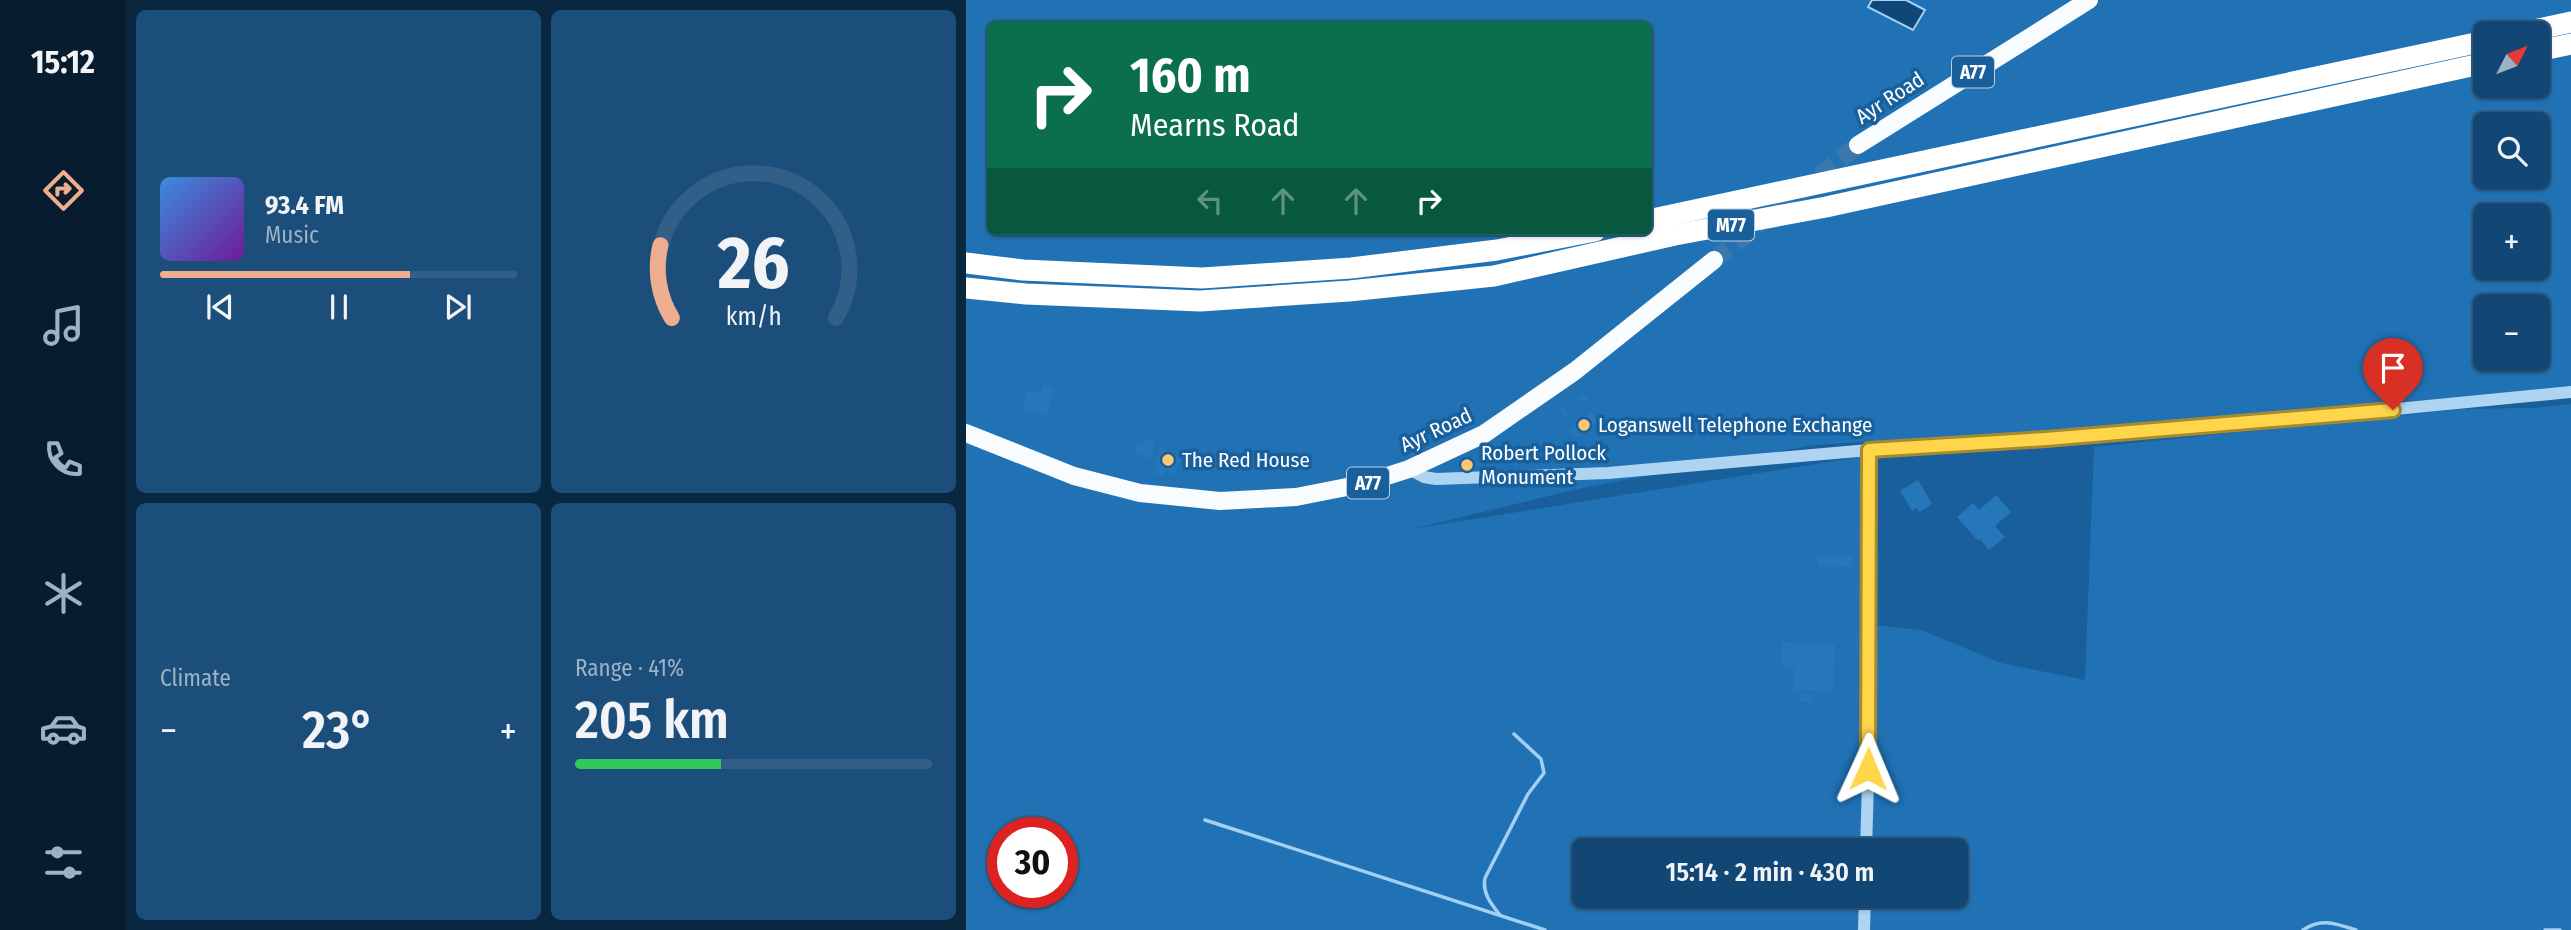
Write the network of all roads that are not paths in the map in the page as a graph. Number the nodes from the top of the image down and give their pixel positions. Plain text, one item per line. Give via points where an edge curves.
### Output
1 (2089, 0) edge
2 (2571, 22) edge
3 (2550, 27) edge
4 (2473, 44) edge
5 (2571, 44) edge
6 (2550, 48) edge
7 (2473, 66) edge
8 (1858, 145) tunnel mouth
9 (1652, 219) edge
10 (1574, 235) edge
11 (1714, 260) tunnel mouth
12 (966, 263) edge
13 (966, 288) edge
14 (2571, 392) edge
15 (966, 433) edge
16 (1869, 450) junction
17 (1409, 469) junction
18 (1866, 838) edge
19 (1865, 908) edge
20 (1864, 930) edge

1 - 8 main road, Ayr Road / A77
2 - 3 highway
4 - 9 highway, M77
5 - 6 highway
7 - 13 highway, M77 via 1494,276 1200,301
10 - 12 highway via 1497,250 1351,268 1202,278
11 - 17 main road, Ayr Road / A77 via 1534,401 1484,434
14 - 16 street via 2284,420
15 - 17 main road, Ayr Road / A77 via 1092,481 1140,493 1220,501 1296,497
16 - 17 street via 1608,473 1436,479
16 - 18 street
19 - 20 street

